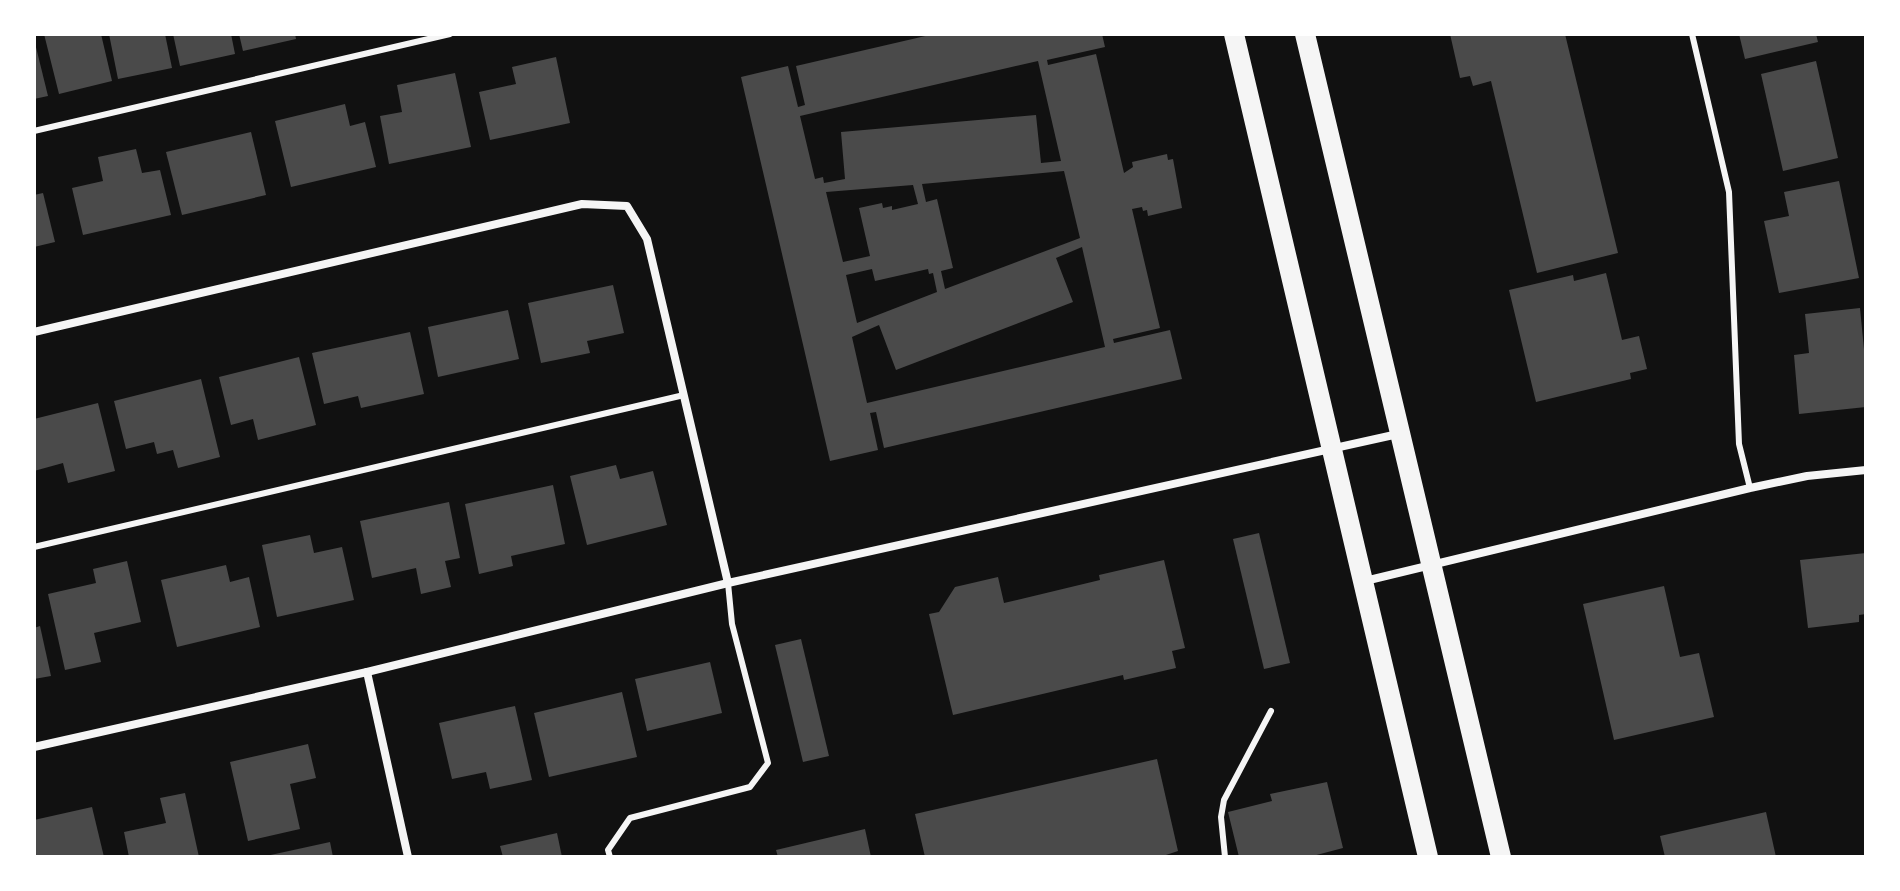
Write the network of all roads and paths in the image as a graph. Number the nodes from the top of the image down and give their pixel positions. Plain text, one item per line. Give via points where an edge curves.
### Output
1 (450, 34) edge
2 (1234, 34) edge
3 (1305, 34) edge
4 (1692, 34) edge
5 (34, 131) edge
6 (34, 332) edge
7 (684, 395) junction
8 (1399, 433) junction
9 (1332, 449) junction
10 (1866, 470) edge
11 (1750, 488) junction
12 (34, 547) edge
13 (1430, 565) junction
14 (1365, 581) junction
15 (728, 583) junction
16 (367, 672) junction
17 (1271, 711) dead end
18 (34, 747) edge
19 (408, 857) edge
20 (610, 857) edge
21 (1225, 857) edge
22 (1428, 857) edge
23 (1501, 857) edge

1 - 5 lane
2 - 9 main road
3 - 8 main road
4 - 11 lane via 1729,192 1739,444
6 - 7 street via 582,204 627,206 647,239
7 - 12 lane
7 - 15 street
8 - 9 street
8 - 13 main road
9 - 14 main road
9 - 15 street
10 - 11 street
11 - 13 street
13 - 14 street
13 - 23 main road
14 - 22 main road
15 - 16 street
15 - 20 lane via 732,624 768,763 750,787 630,818 608,850
16 - 18 street
16 - 19 street
17 - 21 lane via 1224,800

